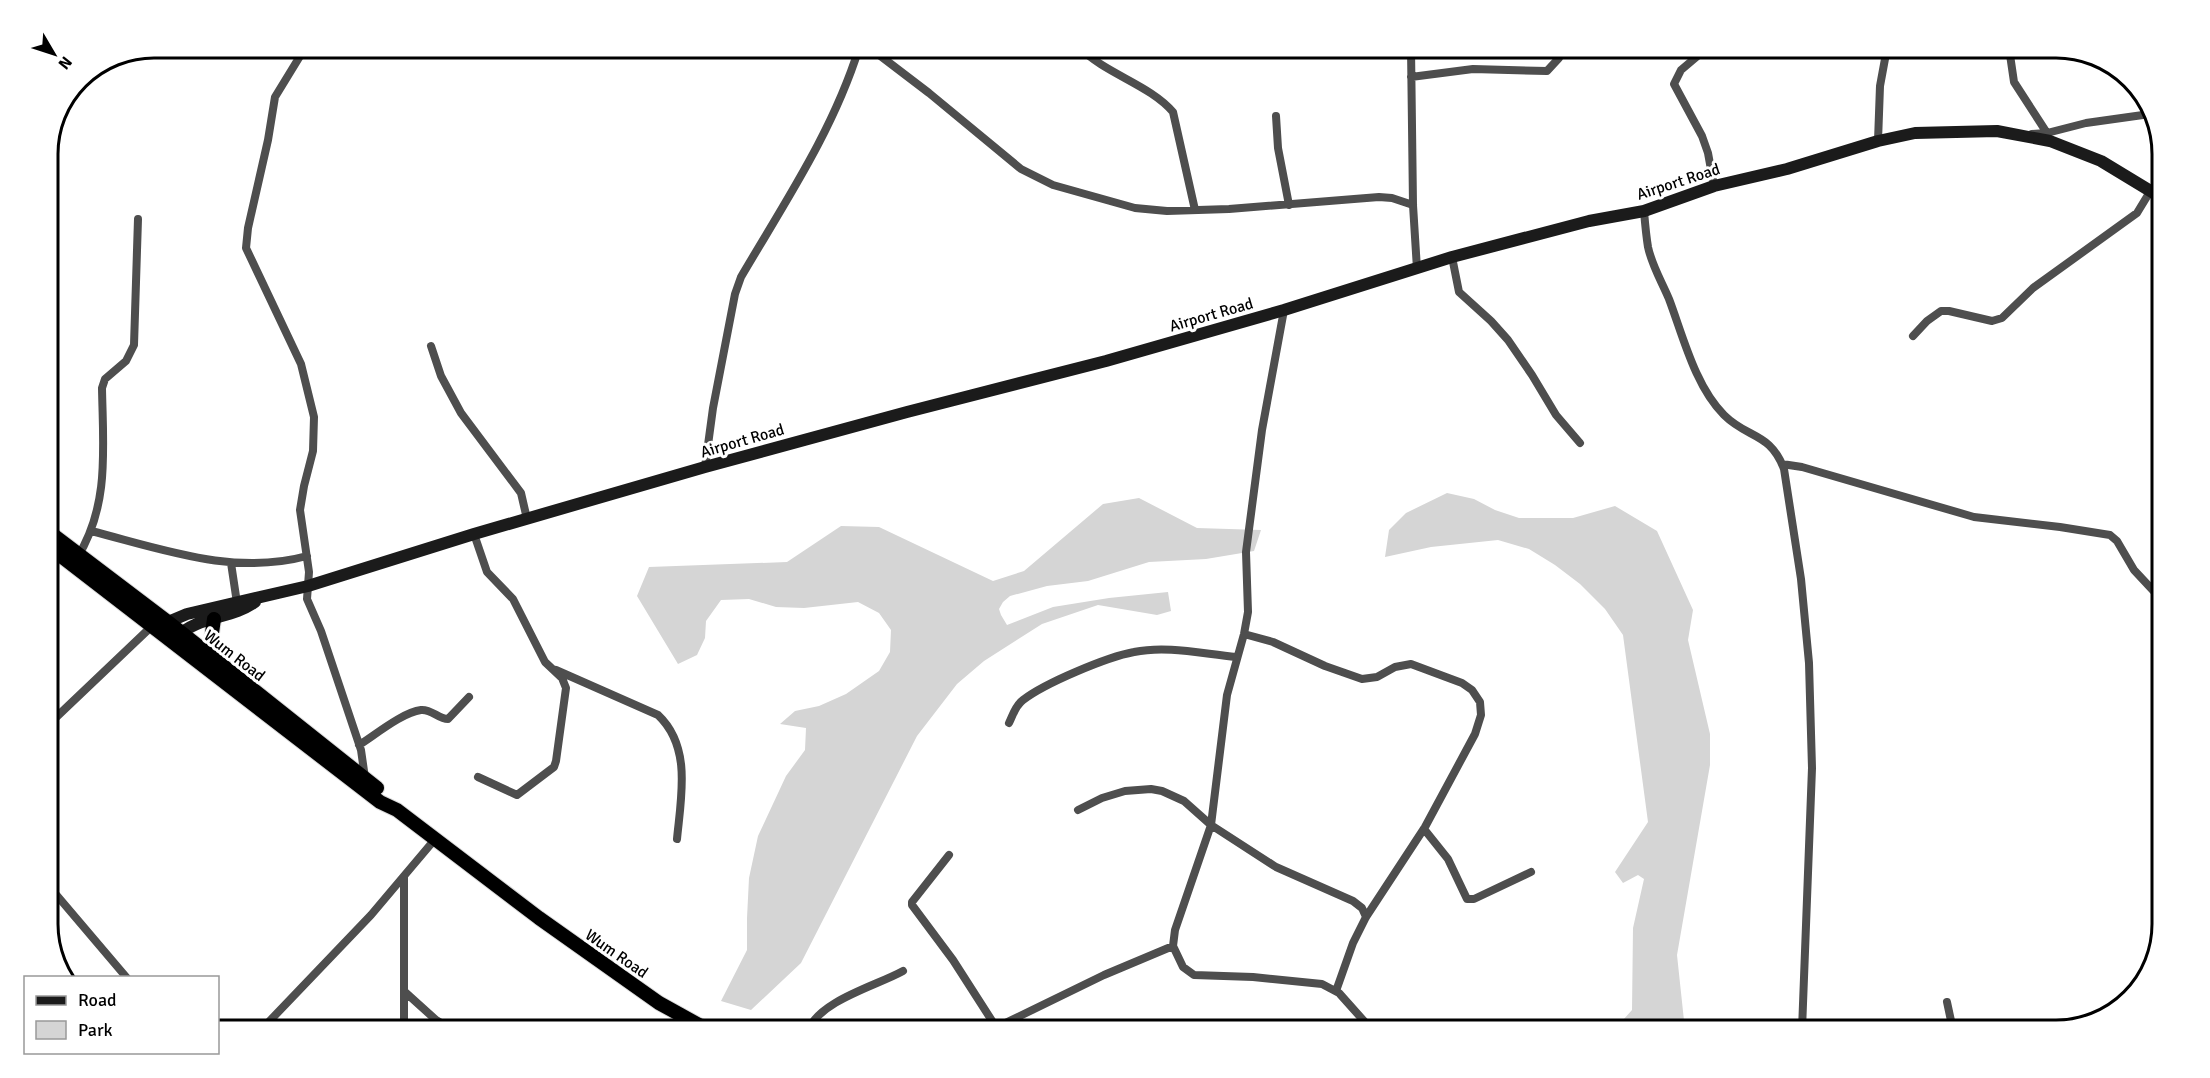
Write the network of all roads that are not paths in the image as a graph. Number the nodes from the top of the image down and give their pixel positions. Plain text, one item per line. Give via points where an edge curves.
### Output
1 (299, 58) edge
2 (856, 58) edge
3 (883, 58) edge
4 (1093, 58) edge
5 (1411, 58) edge
6 (1559, 58) edge
7 (1695, 58) edge
8 (1885, 58) edge
9 (2010, 58) edge
10 (1411, 77) junction
11 (2143, 115) edge
12 (1276, 116) dead end
13 (2047, 133) junction
14 (2022, 134) junction
15 (1878, 141) junction
16 (1713, 186) junction
17 (2151, 190) edge
18 (2151, 200) edge
19 (1290, 205) junction
20 (1413, 205) junction
21 (1194, 210) junction
22 (1644, 211) junction
23 (138, 219) dead end
24 (1452, 257) junction
25 (1418, 268) junction
26 (1284, 310) junction
27 (1913, 336) dead end
28 (431, 346) dead end
29 (1580, 443) dead end
30 (1782, 464) junction
31 (705, 467) junction
32 (527, 519) junction
33 (91, 531) junction
34 (474, 534) junction
35 (59, 542) edge
36 (59, 552) edge
37 (307, 556) junction
38 (76, 560) junction
39 (231, 563) junction
40 (308, 586) junction
41 (2152, 589) edge
42 (263, 596) junction
43 (237, 603) junction
44 (214, 619) junction
45 (159, 627) junction
46 (1244, 634) junction
47 (176, 638) junction
48 (1236, 657) junction
49 (217, 661) junction
50 (550, 667) junction
51 (469, 697) dead end
52 (59, 715) edge
53 (1009, 723) dead end
54 (360, 748) junction
55 (347, 764) junction
56 (478, 777) dead end
57 (366, 779) junction
58 (397, 810) junction
59 (1078, 810) dead end
60 (1211, 825) junction
61 (1424, 829) junction
62 (436, 838) junction
63 (677, 839) dead end
64 (949, 855) dead end
65 (1531, 872) dead end
66 (404, 877) junction
67 (59, 898) edge
68 (1366, 917) junction
69 (1173, 946) junction
70 (903, 971) dead end
71 (125, 976) edge
72 (1336, 991) junction
73 (405, 992) junction
74 (1947, 1002) dead end
75 (271, 1019) edge
76 (404, 1019) edge
77 (435, 1019) edge
78 (689, 1019) edge
79 (815, 1019) edge
80 (987, 1019) edge
81 (1014, 1019) edge
82 (1362, 1019) edge
83 (1802, 1019) edge
84 (1951, 1019) edge

1 - 37 street via 275,97 246,248 301,364 314,417 313,451 300,510
2 - 31 street via 827,130 741,276 713,408
3 - 21 street via 1021,169 1053,185 1135,208
4 - 21 street via 1173,112
5 - 10 street
6 - 10 street via 1547,71 1473,69
7 - 16 street via 1681,70 1674,84 1702,136
8 - 15 street
9 - 13 street via 2013,82
10 - 20 street
11 - 13 street
12 - 19 street
13 - 14 street
14 - 15 main road, Airport Road via 1950,131
14 - 17 main road, Airport Road via 2101,161
15 - 16 main road, Airport Road via 1787,169
16 - 22 main road, Airport Road
18 - 27 street via 2033,288 2002,318 1992,321 1941,311
19 - 20 street via 1378,197
19 - 21 street
20 - 25 street
22 - 24 main road, Airport Road via 1589,221
22 - 30 street via 1655,271 1712,401 1725,416 1773,447
23 - 33 street via 134,345 126,361 105,379 102,388 104,482
24 - 25 main road, Airport Road
24 - 29 street via 1459,292 1508,340 1556,415
25 - 26 main road, Airport Road
26 - 31 main road, Airport Road
26 - 46 street via 1262,430 1246,552 1248,612
28 - 32 street via 441,376 461,413 521,493
30 - 41 street via 1974,517 2110,535
30 - 83 street via 1807,621 1809,663 1812,768
31 - 32 main road, Airport Road
32 - 34 main road, Airport Road
33 - 38 street
33 - 39 street
34 - 40 main road, Airport Road
34 - 50 street via 487,572 513,599
35 - 38 highway, Wum Road
36 - 38 highway, Wum Road
37 - 39 street via 262,564
37 - 40 street
38 - 45 highway, Wum Road
39 - 43 street
40 - 42 main road, Airport Road
40 - 54 street via 307,599
42 - 43 main road, Airport Road
42 - 44 main road, Airport Road via 246,609
43 - 45 main road, Airport Road via 187,614
44 - 47 main road, Airport Road
44 - 49 highway via 212,639
45 - 47 highway, Wum Road
45 - 52 street
46 - 48 street
46 - 61 street via 1362,679 1411,664 1472,690 1481,709 1474,734
47 - 49 highway, Wum Road
47 - 58 highway, Wum Road via 380,802
48 - 53 street via 1178,651 1134,652 1104,661 1023,700
48 - 60 street via 1227,695
49 - 55 highway, Wum Road
50 - 56 street via 566,688 556,764 517,795
50 - 63 street via 658,715 668,724 679,746 682,786
51 - 54 street via 448,719 421,710
54 - 55 street
54 - 57 street
55 - 57 highway, Wum Road
57 - 58 highway, Wum Road
58 - 62 highway, Wum Road
59 - 60 street via 1125,791 1151,789 1184,801
60 - 68 street via 1276,867 1353,901
60 - 69 street
61 - 65 street via 1448,860 1467,899
61 - 68 street
62 - 66 street
62 - 78 highway, Wum Road via 539,918 650,997
64 - 80 street via 912,905 953,960
66 - 73 street
66 - 75 street
67 - 71 street
68 - 72 street
69 - 72 street via 1183,967 1194,975 1309,982
69 - 81 street
70 - 79 street via 834,1004
72 - 82 street
73 - 76 street
73 - 77 street
74 - 84 street

